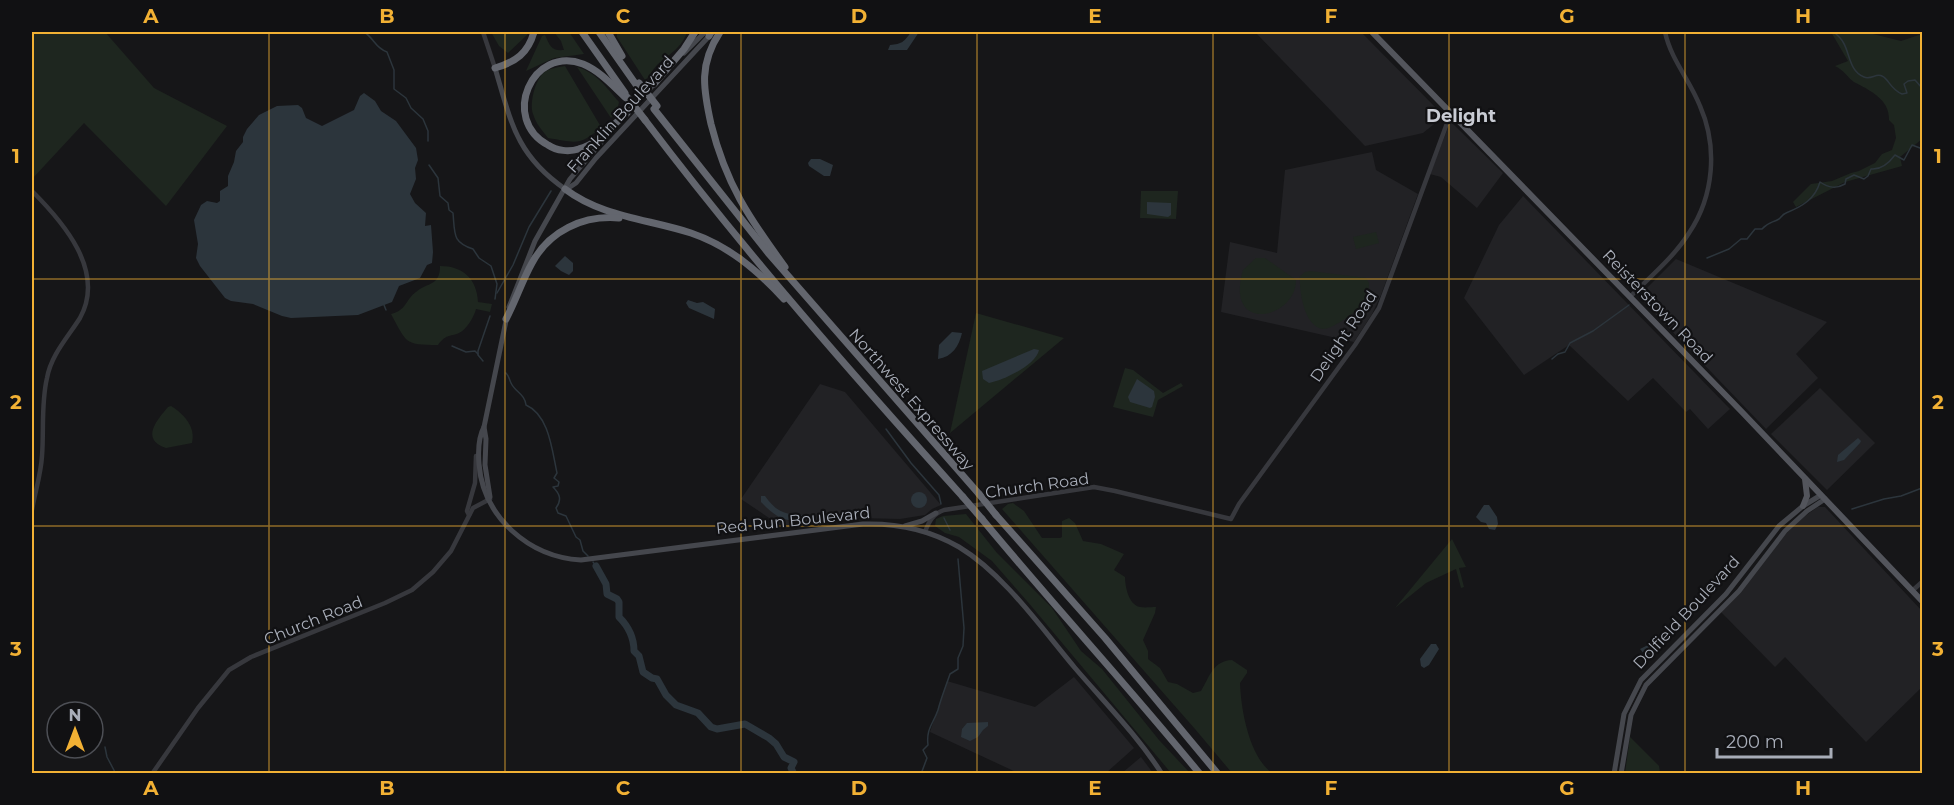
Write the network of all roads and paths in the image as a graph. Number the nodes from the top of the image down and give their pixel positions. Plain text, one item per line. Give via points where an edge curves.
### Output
1 (483, 32) edge
2 (534, 32) edge
3 (582, 32) edge
4 (598, 32) edge
5 (608, 32) edge
6 (695, 32) edge
7 (720, 32) edge
8 (1372, 32) edge
9 (1665, 32) edge
10 (710, 33) edge
11 (495, 68) junction
12 (654, 84) junction
13 (638, 85) junction
14 (627, 98) junction
15 (627, 113) junction
16 (1453, 114) junction
17 (565, 189) junction
18 (32, 191) edge
19 (648, 222) junction
20 (1630, 297) junction
21 (506, 319) junction
22 (832, 328) junction
23 (852, 372) junction
24 (482, 430) junction
25 (1805, 478) junction
26 (1823, 497) junction
27 (490, 499) junction
28 (1803, 506) junction
29 (32, 510) edge
30 (936, 513) junction
31 (469, 516) junction
32 (1231, 519) joint
33 (903, 526) junction
34 (926, 532) junction
35 (1923, 582) edge
36 (1912, 591) junction
37 (1923, 601) edge
38 (152, 774) edge
39 (1162, 774) edge
40 (1200, 774) edge
41 (1218, 774) edge
42 (1614, 774) edge
43 (1621, 774) edge

1 - 11 street
2 - 11 highway via 524,53
3 - 14 highway, Northwest Expressway
4 - 13 highway, Northwest Expressway
5 - 13 highway
6 - 12 highway
7 - 22 highway via 707,57 704,84 725,171 748,214
8 - 16 main road, Reisterstown Road
9 - 20 street via 1677,65 1704,113 1711,150 1709,183 1689,232
10 - 12 main road, Franklin Boulevard
10 - 17 main road, Franklin Boulevard via 576,183
11 - 17 main road via 518,140 531,160
12 - 15 main road, Franklin Boulevard
13 - 22 highway, Northwest Expressway, bridge via 728,204
14 - 15 highway via 590,68 562,62 550,65 534,77 524,107 536,137 553,148 567,151 591,144
14 - 23 highway, Northwest Expressway, bridge
15 - 17 main road, Franklin Boulevard
16 - 20 main road, Reisterstown Road
16 - 32 street, Delight Road via 1379,308
17 - 19 highway via 597,208
17 - 21 main road, Red Run Boulevard via 535,241
18 - 29 street via 74,243 88,282 83,312 47,375 42,456
19 - 21 highway via 598,218 564,229 535,257
19 - 23 highway via 703,238 745,262
20 - 25 main road, Reisterstown Road
21 - 24 main road, Red Run Boulevard
22 - 41 highway, Northwest Expressway, bridge via 1105,638
23 - 40 highway, Northwest Expressway, bridge
24 - 27 main road, Red Run Boulevard via 478,456 484,491
24 - 31 street
25 - 26 main road, Reisterstown Road
25 - 28 main road via 1808,496
26 - 28 main road, Dolfield Boulevard
26 - 36 main road, Reisterstown Road
26 - 43 main road, Dolfield Boulevard via 1785,531 1739,591 1646,685 1631,715
27 - 31 street, Church Road via 476,506
27 - 33 main road, Red Run Boulevard via 506,525 526,543 557,556 587,559 854,525
28 - 42 main road, Dolfield Boulevard via 1779,526 1726,594 1641,680 1624,714
30 - 32 street, Church Road via 1094,488
30 - 33 main road
30 - 34 street
31 - 38 street, Church Road via 457,543 412,590 251,657 229,670
33 - 34 main road, Red Run Boulevard
34 - 39 main road, Red Run Boulevard via 959,547 992,572 1139,742
35 - 36 street
36 - 37 main road, Reisterstown Road

